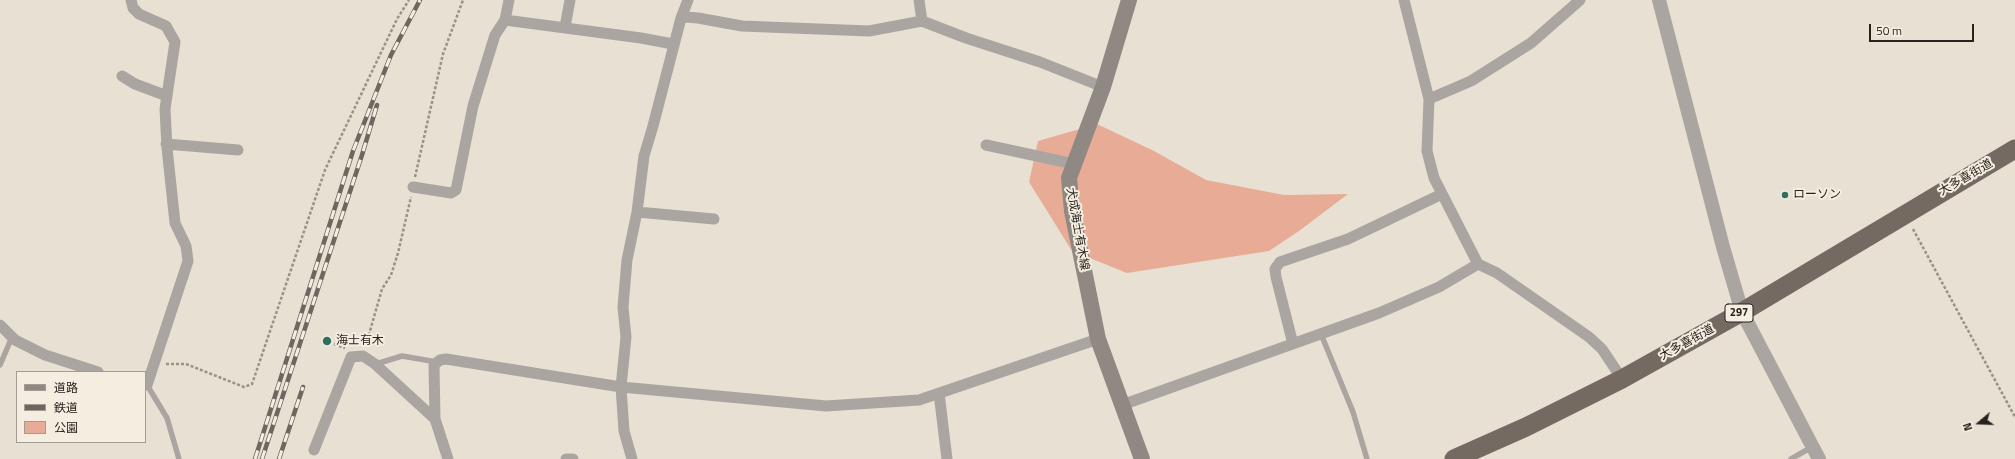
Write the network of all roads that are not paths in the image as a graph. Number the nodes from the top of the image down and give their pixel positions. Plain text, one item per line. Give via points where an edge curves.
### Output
1 (131, 0) edge
2 (509, 0) edge
3 (570, 0) edge
4 (688, 0) edge
5 (919, 0) edge
6 (1129, 0) edge
7 (1404, 0) edge
8 (1580, 0) edge
9 (1659, 0) edge
10 (681, 18) junction
11 (505, 20) junction
12 (922, 21) junction
13 (565, 27) junction
14 (674, 44) junction
15 (122, 76) dead end
16 (1103, 87) junction
17 (167, 96) junction
18 (1429, 99) junction
19 (166, 144) junction
20 (986, 146) dead end
21 (2015, 149) edge
22 (238, 150) dead end
23 (1074, 164) junction
24 (413, 187) road end
25 (1442, 194) junction
26 (637, 212) junction
27 (714, 219) dead end
28 (1478, 264) junction
29 (1742, 312) junction
30 (0, 325) edge
31 (1321, 334) junction
32 (12, 337) junction
33 (1098, 339) junction
34 (1293, 344) junction
35 (436, 362) junction
36 (375, 364) junction
37 (0, 365) edge
38 (95, 371) edge
39 (1622, 379) junction
40 (146, 385) edge
41 (621, 388) junction
42 (939, 393) junction
43 (1122, 404) junction
44 (435, 419) junction
45 (314, 450) dead end
46 (1816, 453) edge
47 (179, 459) edge
48 (448, 459) edge
49 (566, 459) edge
50 (573, 459) edge
51 (632, 459) edge
52 (947, 459) edge
53 (1142, 459) edge
54 (1367, 459) edge
55 (1454, 459) edge
56 (1791, 459) edge

1 - 17 street via 133,8 139,14 166,26 175,42
2 - 11 street
3 - 13 street
4 - 10 street
5 - 12 street
6 - 16 main road, 犬成海士有木線
7 - 18 street
8 - 18 street via 1531,43 1471,81
9 - 29 street via 1722,247
10 - 12 street via 698,18 742,26 869,31
10 - 14 street
11 - 13 street
11 - 24 street via 495,35 473,106 456,190 451,193
12 - 16 street
13 - 14 street
14 - 26 street via 644,156
15 - 17 street via 135,84
16 - 23 main road, 犬成海士有木線
17 - 19 street
18 - 25 street via 1427,150 1434,178
19 - 22 street
19 - 40 street via 175,223 186,246 188,261
20 - 23 street
21 - 29 highway, 大多喜街道 / 297
23 - 33 main road, 犬成海士有木線 via 1069,178 1072,211
25 - 28 street
25 - 34 street via 1348,239 1280,262 1275,269 1276,277
26 - 27 street
26 - 41 street via 627,260 623,307 626,337
28 - 31 street via 1439,287
28 - 39 street via 1503,278 1589,337 1602,349
29 - 39 highway, 大多喜街道 / 297
29 - 46 street
30 - 32 street
31 - 34 street
31 - 54 lane via 1353,412
32 - 37 lane
32 - 38 street via 45,355
33 - 42 street
33 - 43 main road, 犬成海士有木線
34 - 43 street
35 - 36 lane via 402,356
35 - 41 street via 446,359
35 - 44 street via 433,376
36 - 44 street
36 - 45 street via 363,356 351,357
39 - 55 highway, 大多喜街道 / 297 via 1526,427
40 - 47 lane via 167,418
41 - 42 street via 826,406 918,400
41 - 51 street via 624,431
42 - 52 street
43 - 53 main road, 犬成海士有木線
44 - 48 street
46 - 56 lane
49 - 50 street

